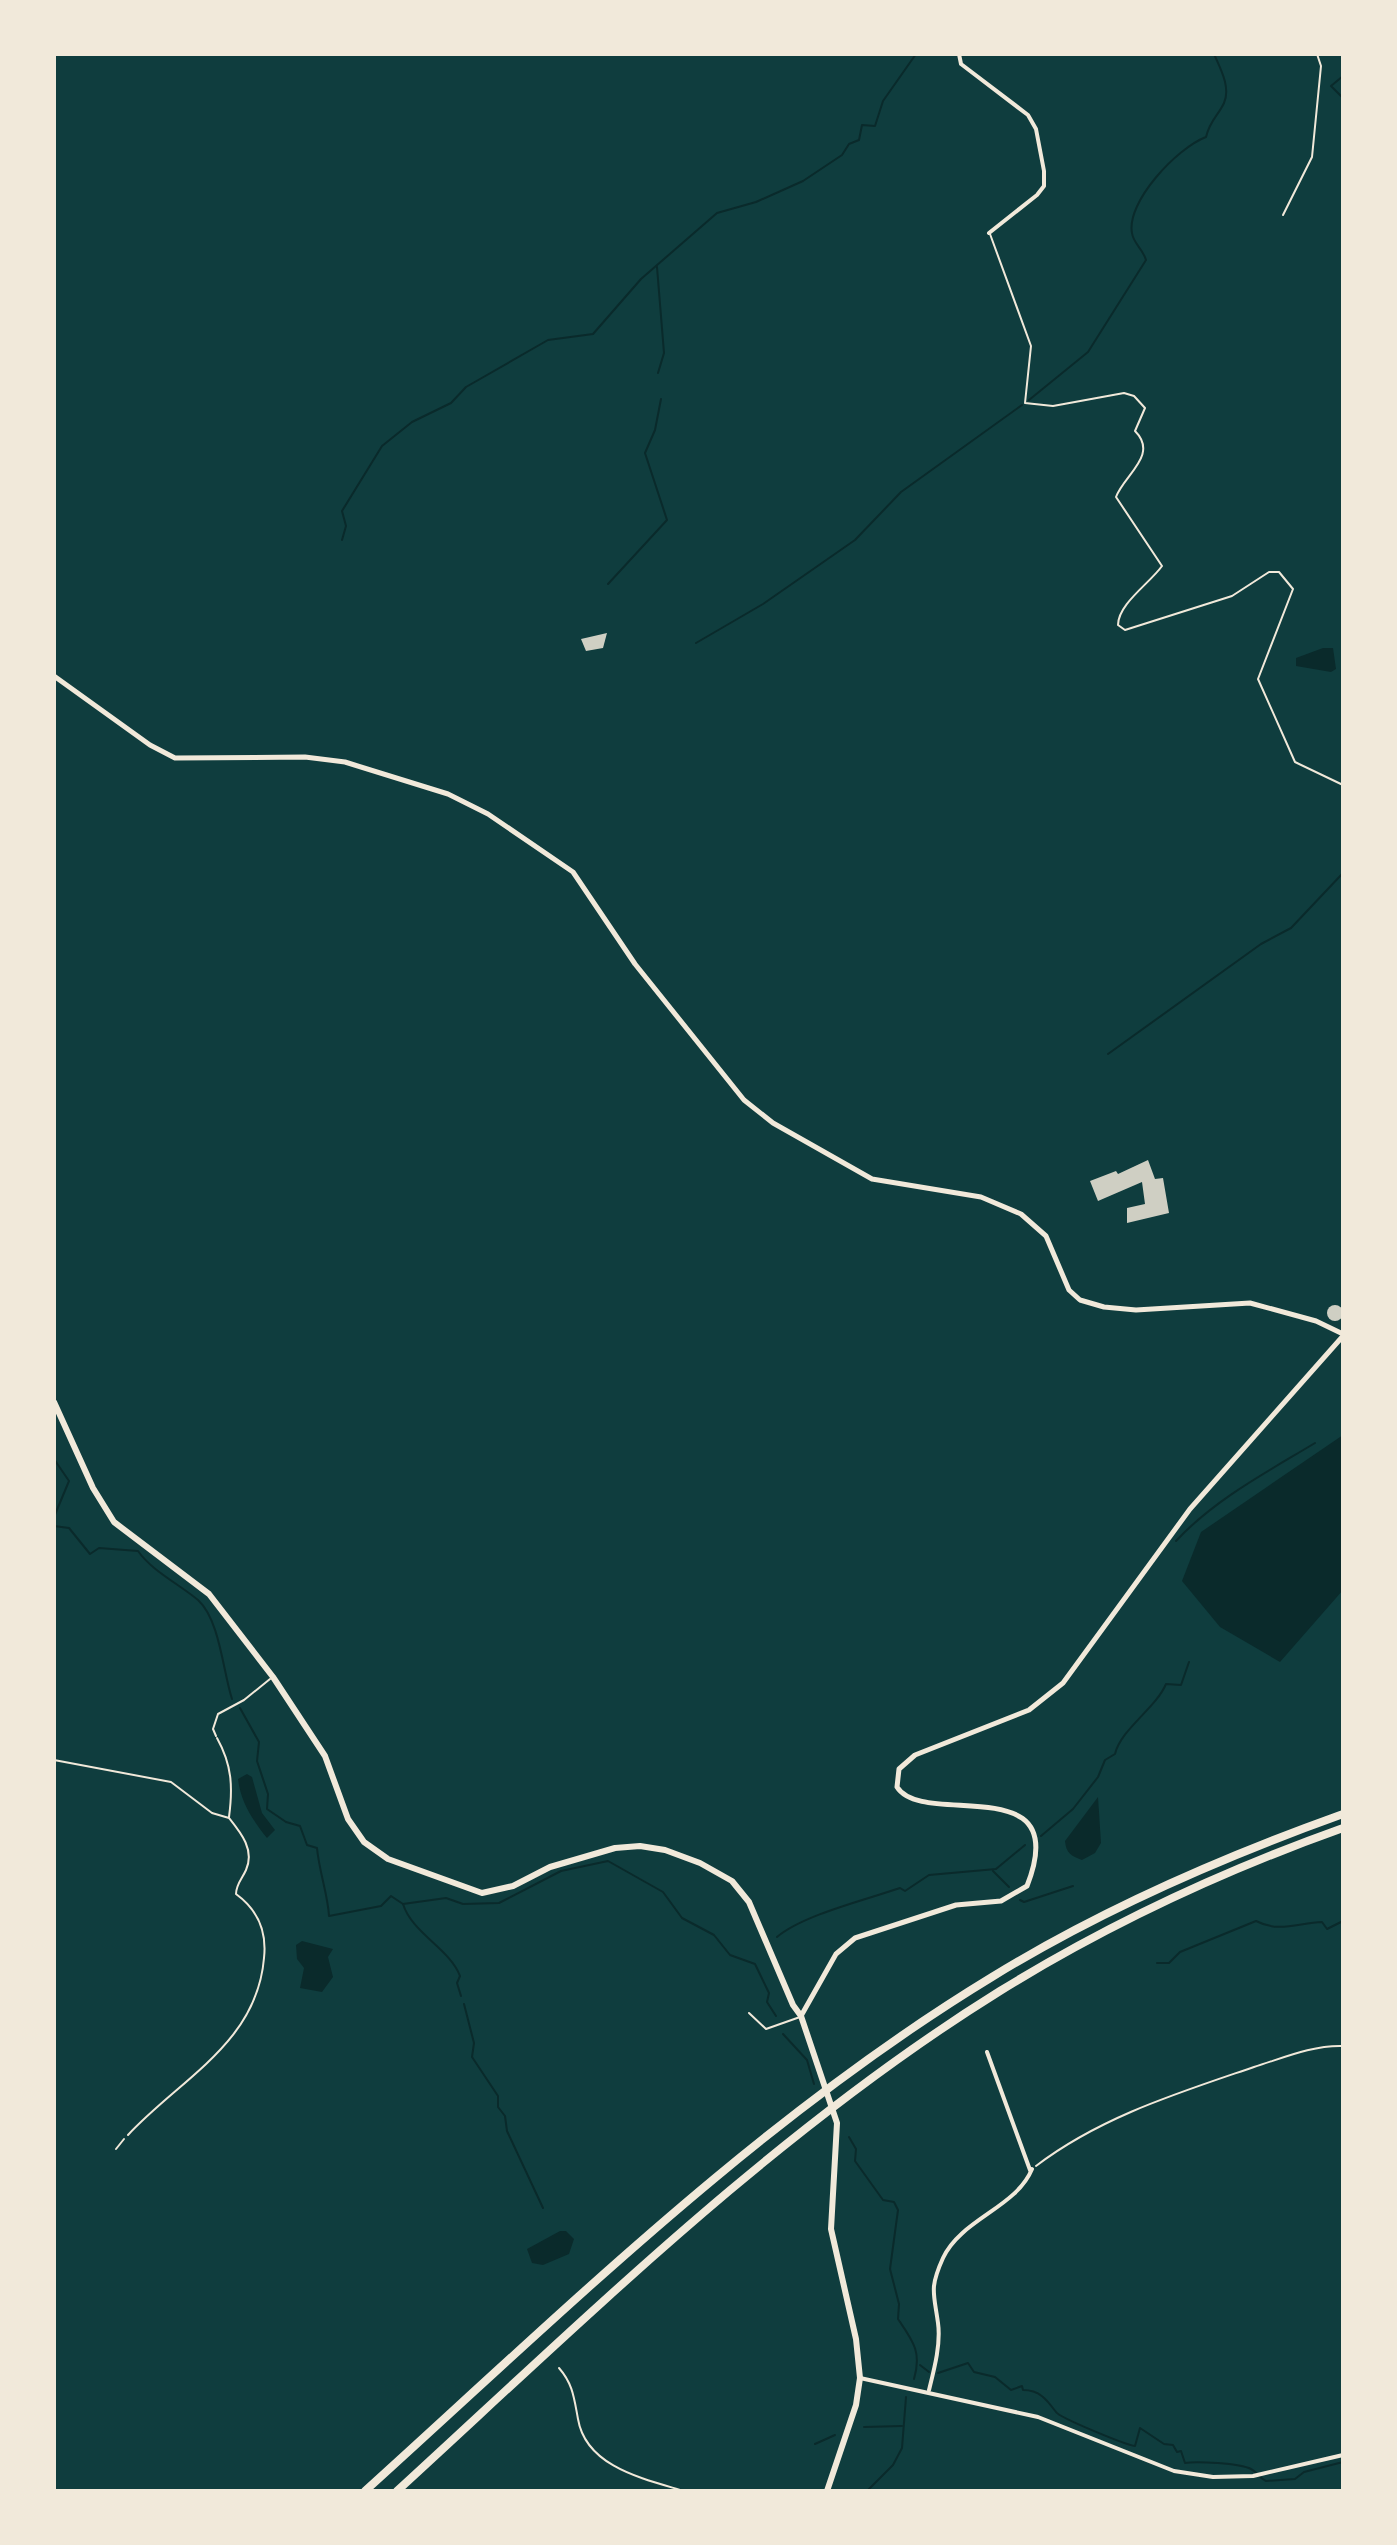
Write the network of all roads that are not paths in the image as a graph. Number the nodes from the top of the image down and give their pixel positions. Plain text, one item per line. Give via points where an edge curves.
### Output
1 (959, 54) edge
2 (1317, 54) edge
3 (1283, 215) dead end
4 (989, 233) joint
5 (54, 676) edge
6 (1343, 785) edge
7 (1343, 1335) edge
8 (54, 1402) edge
9 (273, 1677) junction
10 (216, 1736) road end
11 (1343, 1814) edge
12 (1343, 1828) edge
13 (749, 2013) dead end
14 (801, 2016) junction
15 (987, 2052) dead end
16 (124, 2139) road end
17 (116, 2149) dead end
18 (559, 2368) dead end
19 (860, 2378) junction
20 (929, 2390) junction
21 (1343, 2455) edge
22 (365, 2491) edge
23 (397, 2491) edge
24 (684, 2491) edge
25 (827, 2491) edge

1 - 4 street via 961,64 1033,121 1044,171 1044,186 1037,195
2 - 3 lane via 1321,66 1312,157
4 - 6 lane via 1031,346 1025,403 1053,406 1130,394 1145,408 1135,431 1144,449 1116,497 1162,566 1132,599 1118,625 1125,630 1232,596 1269,572 1279,572 1293,589 1260,666 1260,688 1295,762
5 - 7 street via 175,758 345,762 448,794 488,814 573,872 635,964 744,1100 773,1123 872,1179 981,1197 1021,1214 1046,1236 1069,1290 1080,1300 1136,1310 1250,1303 1316,1321
7 - 14 street via 1190,1509 1063,1683 1029,1710 915,1755 899,1769 897,1787 911,1800 987,1805 1024,1823 1037,1855 1027,1886 1001,1901 956,1905 855,1938 836,1954
8 - 9 main road via 114,1522 209,1594
9 - 10 lane via 218,1714
9 - 14 main road via 325,1756 348,1819 364,1842 388,1859 482,1893 615,1848 653,1848 700,1863 732,1881 749,1902
11 - 22 highway via 1168,1886 1040,1950 959,1998 680,2207
12 - 23 highway via 1197,1888 1087,1943 1000,1991 887,2070 693,2222
13 - 14 lane via 766,2029
14 - 19 main road via 837,2123 831,2229
15 - 20 street via 1031,2170 1021,2191 944,2256 931,2298 939,2325
16 - 17 lane
18 - 24 lane via 573,2388 585,2440 600,2459
19 - 20 street
19 - 25 main road
20 - 21 street via 1038,2417 1174,2471 1253,2476

